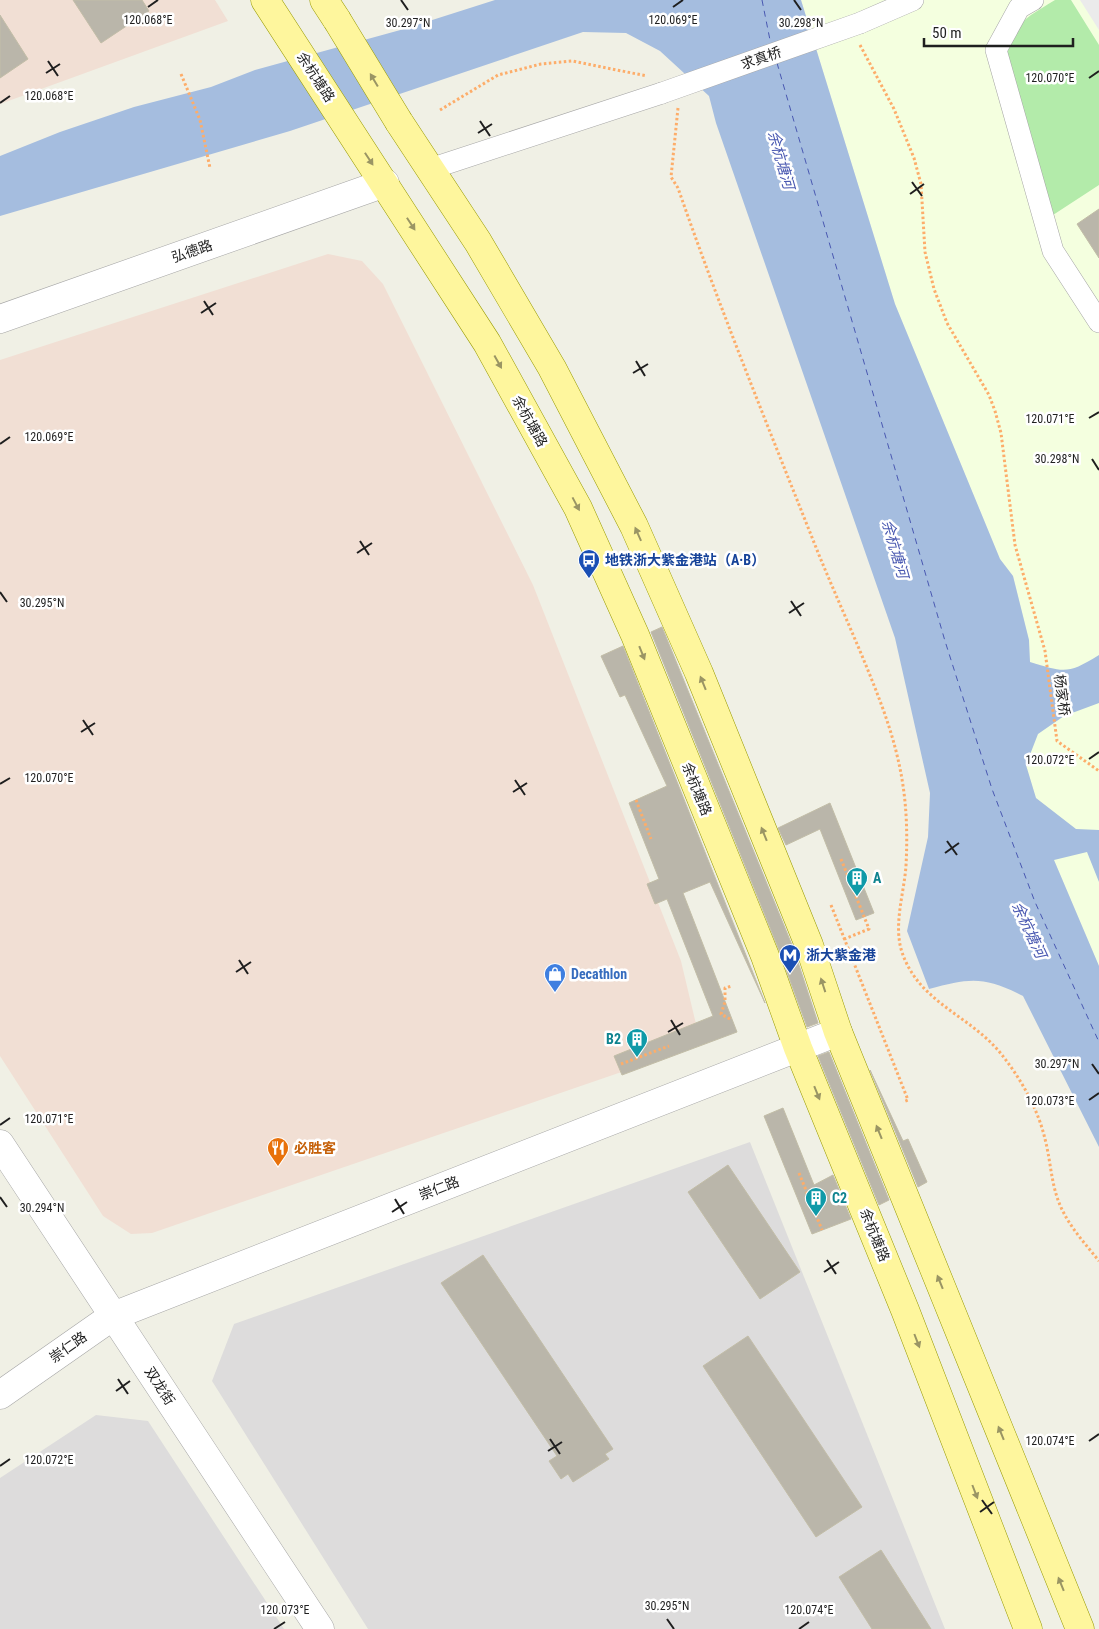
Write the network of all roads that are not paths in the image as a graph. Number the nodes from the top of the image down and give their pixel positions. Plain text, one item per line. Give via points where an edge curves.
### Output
1 (265, 0) edge
2 (913, 0) edge
3 (1033, 0) edge
4 (331, 10) edge
5 (430, 170) junction
6 (385, 183) junction
7 (0, 319) edge
8 (1099, 322) edge
9 (838, 1032) junction
10 (798, 1048) junction
11 (0, 1144) edge
12 (113, 1316) junction
13 (0, 1395) edge
14 (320, 1629) edge
15 (1028, 1629) edge
16 (1080, 1629) edge

1 -> 6 main road, 余杭塘路
2 - 5 street, 求真桥, bridge via 860,33 662,90
3 - 8 street via 1019,8 996,50 1053,251
5 -> 4 main road, bridge
9 -> 5 main road via 810,945 699,673 634,526 552,368 478,242
6 - 7 street, 弘德路
6 -> 10 main road, 余杭塘路 via 487,343 578,508 642,654 765,956
9 - 10 street, 崇仁路
16 -> 9 main road
10 - 12 street, 崇仁路
10 -> 15 main road, 余杭塘路 via 905,1310
11 - 12 street, 双龙街
12 - 13 street, 崇仁路
12 - 14 street, 双龙街

